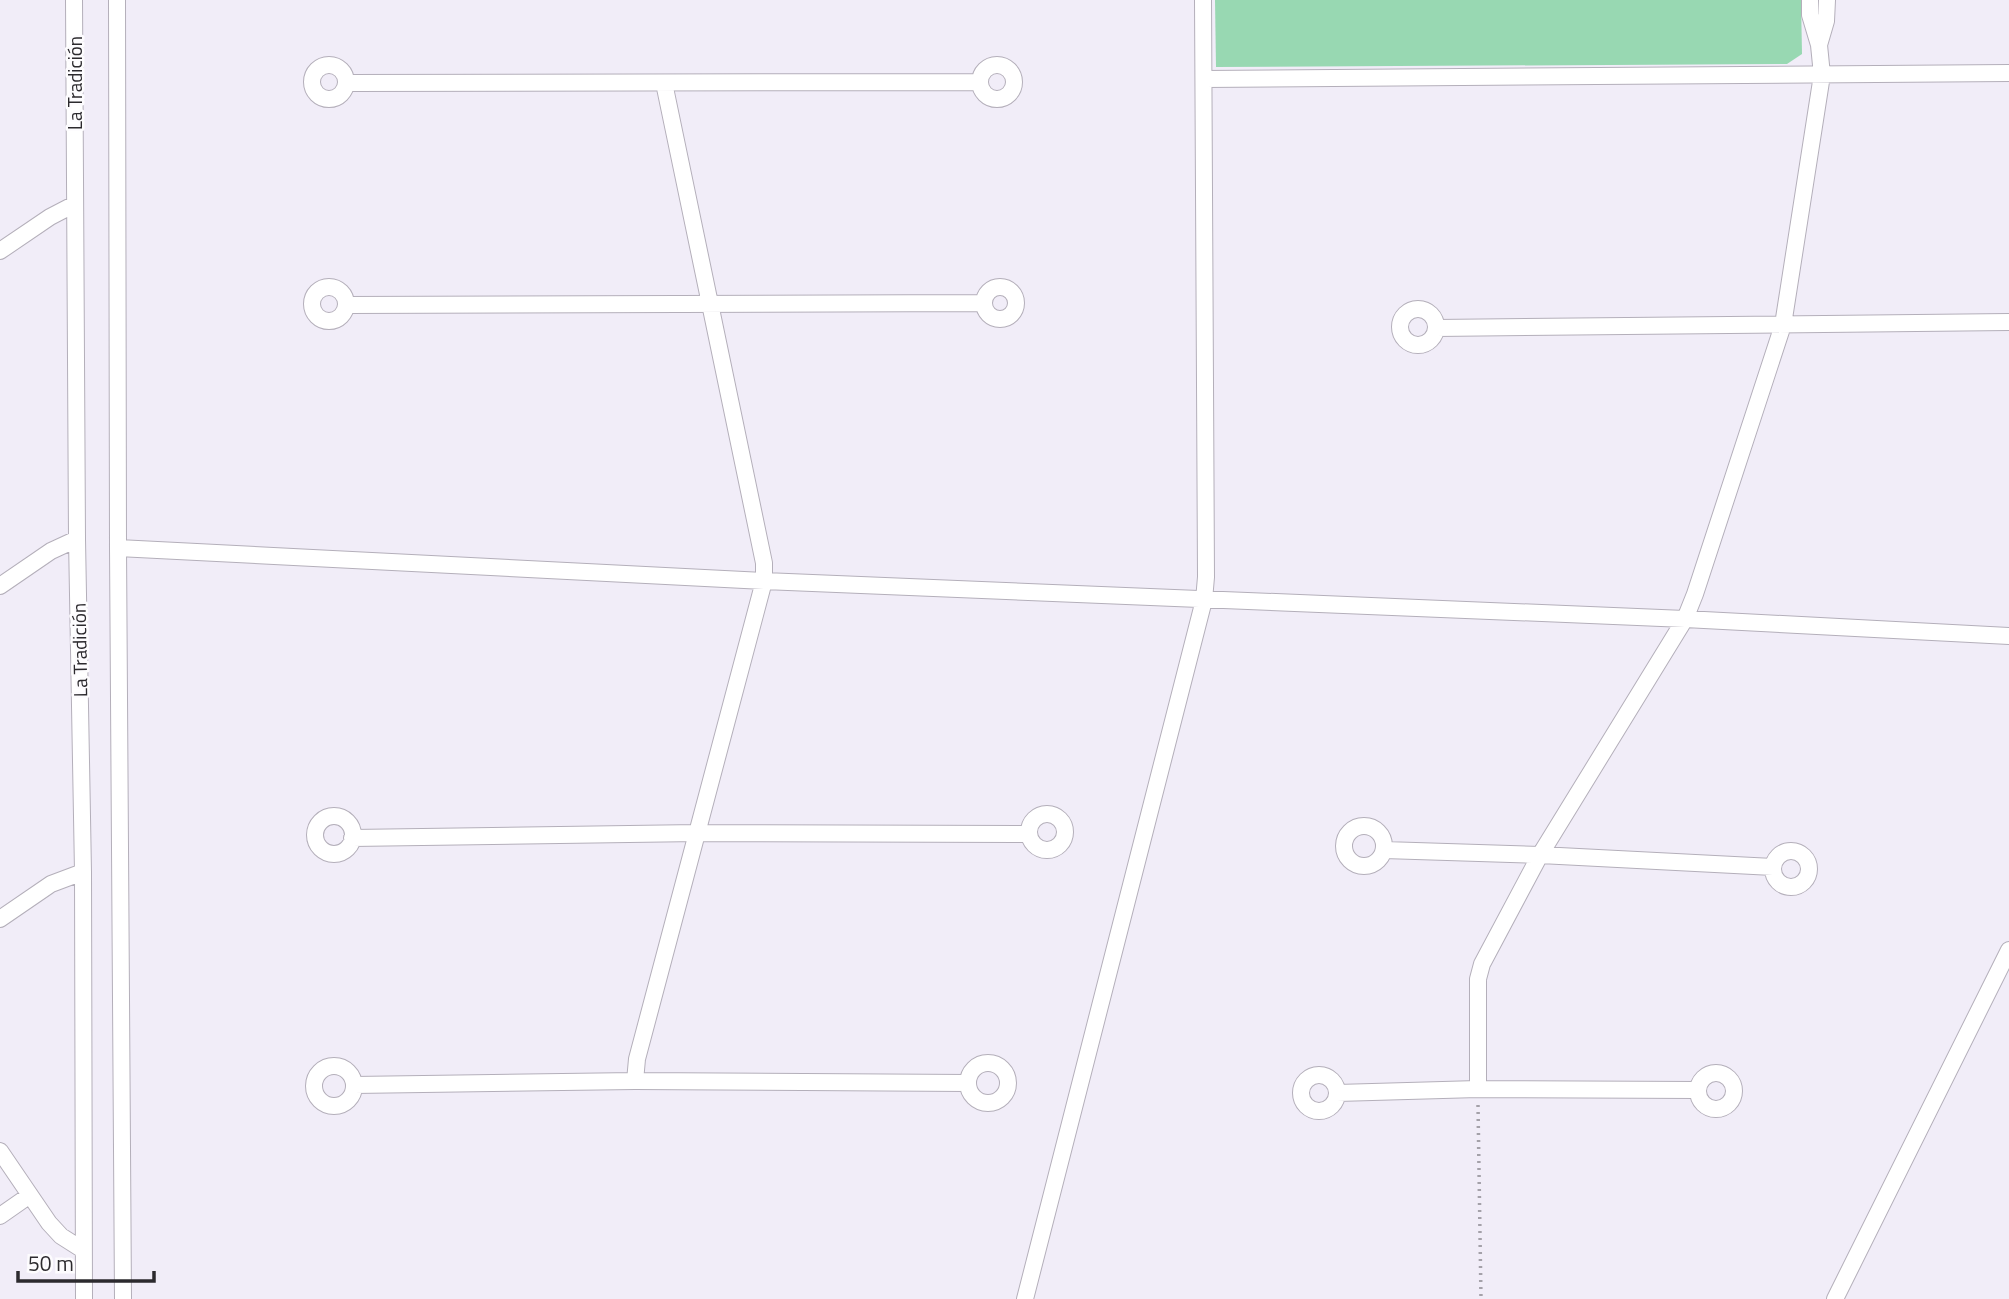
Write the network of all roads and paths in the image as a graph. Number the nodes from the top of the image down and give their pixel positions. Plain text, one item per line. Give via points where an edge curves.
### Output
1 (74, 0) edge
2 (117, 0) edge
3 (1203, 0) edge
4 (1810, 0) edge
5 (1827, 0) edge
6 (1819, 45) junction
7 (2009, 73) edge
8 (1822, 75) junction
9 (1204, 79) junction
10 (980, 82) dead end
11 (346, 83) dead end
12 (664, 83) junction
13 (75, 204) junction
14 (0, 251) edge
15 (984, 303) dead end
16 (346, 305) dead end
17 (711, 305) junction
18 (2009, 322) edge
19 (1783, 325) junction
20 (1436, 328) dead end
21 (77, 539) junction
22 (118, 548) junction
23 (764, 581) junction
24 (0, 586) edge
25 (1204, 600) junction
26 (1685, 619) junction
27 (2009, 636) edge
28 (698, 833) junction
29 (1029, 834) dead end
30 (352, 838) dead end
31 (1384, 850) dead end
32 (1540, 855) junction
33 (1773, 867) dead end
34 (83, 872) junction
35 (0, 919) edge
36 (2009, 950) edge
37 (635, 1081) junction
38 (968, 1083) dead end
39 (354, 1085) dead end
40 (1478, 1089) junction
41 (1697, 1090) dead end
42 (1337, 1093) dead end
43 (0, 1151) edge
44 (30, 1195) junction
45 (0, 1216) edge
46 (83, 1250) junction
47 (84, 1299) edge
48 (123, 1299) edge
49 (1025, 1299) edge
50 (1481, 1299) edge
51 (1835, 1299) edge

1 - 13 street, La Tradición
2 - 22 street
3 - 9 street
4 - 6 street
5 - 6 street
6 - 8 street
7 - 8 street
8 - 9 street
8 - 19 street
9 - 25 street
10 - 12 street
11 - 12 street
12 - 17 street
13 - 14 street
13 - 21 street, La Tradición
15 - 17 street
16 - 17 street
17 - 23 street
18 - 19 street
19 - 20 street
19 - 26 street
21 - 24 street
21 - 34 street, La Tradición
22 - 23 street
22 - 48 street
23 - 25 street
23 - 28 street
25 - 26 street
25 - 49 street
26 - 27 street
26 - 32 street
28 - 29 street
28 - 30 street
28 - 37 street via 636,1059
31 - 32 street
32 - 33 street
32 - 40 street via 1478,979
34 - 35 street via 51,884
34 - 46 street, La Tradición
36 - 51 street
37 - 38 street
37 - 39 street
40 - 41 street
40 - 42 street
40 - 50 path
43 - 44 street
44 - 45 street
44 - 46 street via 61,1236
46 - 47 street, La Tradición

